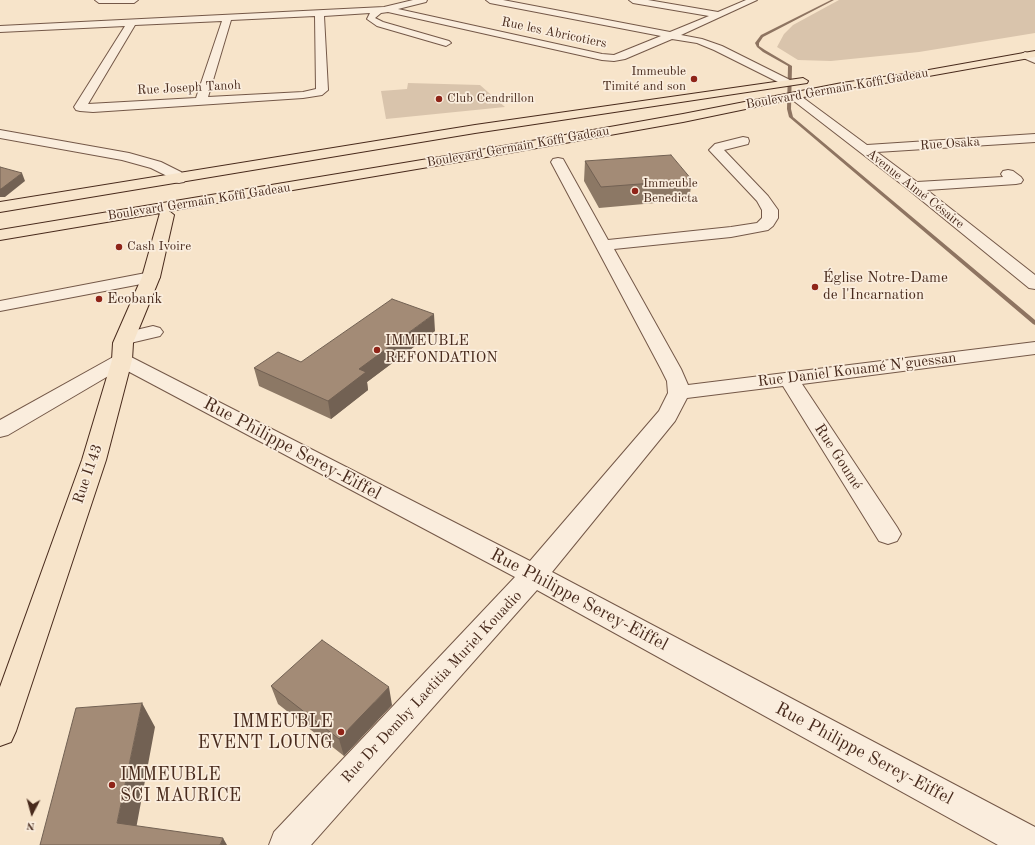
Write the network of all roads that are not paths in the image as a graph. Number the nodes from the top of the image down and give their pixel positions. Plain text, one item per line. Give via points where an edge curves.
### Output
1 (99, 0) edge
2 (134, 0) edge
3 (423, 0) edge
4 (490, 0) edge
5 (633, 0) edge
6 (753, 0) edge
7 (389, 10) junction
8 (378, 11) junction
9 (319, 14) junction
10 (719, 15) junction
11 (227, 18) junction
12 (132, 22) junction
13 (1, 30) edge
14 (671, 35) junction
15 (446, 43) dead end
16 (1035, 43) edge
17 (1030, 54) edge
18 (1035, 60) edge
19 (791, 89) junction
20 (201, 101) junction
21 (0, 134) edge
22 (1035, 138) edge
23 (743, 141) dead end
24 (40, 142) junction
25 (4, 144) edge
26 (865, 149) junction
27 (558, 162) dead end
28 (1008, 174) dead end
29 (174, 175) junction
30 (152, 183) junction
31 (914, 187) junction
32 (0, 207) edge
33 (148, 210) junction
34 (172, 210) junction
35 (0, 236) edge
36 (603, 245) junction
37 (1028, 272) edge
38 (151, 277) junction
39 (1035, 284) edge
40 (0, 306) edge
41 (154, 332) dead end
42 (126, 338) junction
43 (1035, 348) edge
44 (122, 360) junction
45 (789, 379) junction
46 (679, 393) junction
47 (0, 430) edge
48 (888, 534) dead end
49 (534, 575) junction
50 (1, 722) edge
51 (287, 845) edge
52 (1033, 845) edge

1 - 2 street
3 - 7 street
4 - 14 street, Avenue Aimé Césaire
5 - 10 street
6 - 10 street, Rue les Abricotiers
7 - 8 street
7 - 14 street, Rue les Abricotiers via 608,58 620,57
8 - 9 street
8 - 15 street via 371,19 380,24
9 - 11 street
9 - 20 street, Rue Joseph Tanoh via 322,90 318,93
10 - 14 street, Rue les Abricotiers
11 - 12 street
11 - 20 street
12 - 13 street
12 - 20 street, Rue Joseph Tanoh via 80,107
14 - 19 street, Avenue Aimé Césaire via 718,48
16 - 19 main road, Boulevard Germain Koffi Gadeau via 825,79
17 - 18 street
17 - 19 main road, Boulevard Germain Koffi Gadeau via 912,76 842,86
19 - 26 street, Avenue Aimé Césaire
19 - 29 main road, Boulevard Germain Koffi Gadeau via 475,129
19 - 34 main road, Boulevard Germain Koffi Gadeau via 683,118
21 - 24 street
22 - 26 street, Rue Osaka
23 - 36 street via 716,150 763,199 770,210 770,218 762,227
24 - 25 street
24 - 29 street via 124,156 156,165
25 - 30 street via 116,162 145,172
26 - 31 street, Avenue Aimé Césaire
27 - 36 street
28 - 31 street via 1016,180
29 - 30 main road, Boulevard Germain Koffi Gadeau
29 - 34 main road, Rue I143
30 - 32 main road, Boulevard Germain Koffi Gadeau
30 - 33 main road
31 - 37 street, Avenue Aimé Césaire
33 - 34 main road
33 - 35 main road, Boulevard Germain Koffi Gadeau
34 - 38 main road, Rue I143
36 - 46 street via 671,369
37 - 39 street, Avenue Aimé Césaire
38 - 40 street
38 - 42 main road, Rue I143
41 - 42 street
42 - 44 main road, Rue I143 via 123,343
43 - 45 street, Rue Daniel Kouamé N'guessan
44 - 47 street
44 - 49 street, Rue Philippe Serey-Eiffel
44 - 50 main road, Rue I143 via 94,460
45 - 46 street, Rue Daniel Kouamé N'guessan
45 - 48 street, Rue Goumé
46 - 49 street, Rue Dr Demby Laetitia Muriel Kouadio via 667,416
49 - 51 street, Rue Dr Demby Laetitia Muriel Kouadio
49 - 52 street, Rue Philippe Serey-Eiffel

